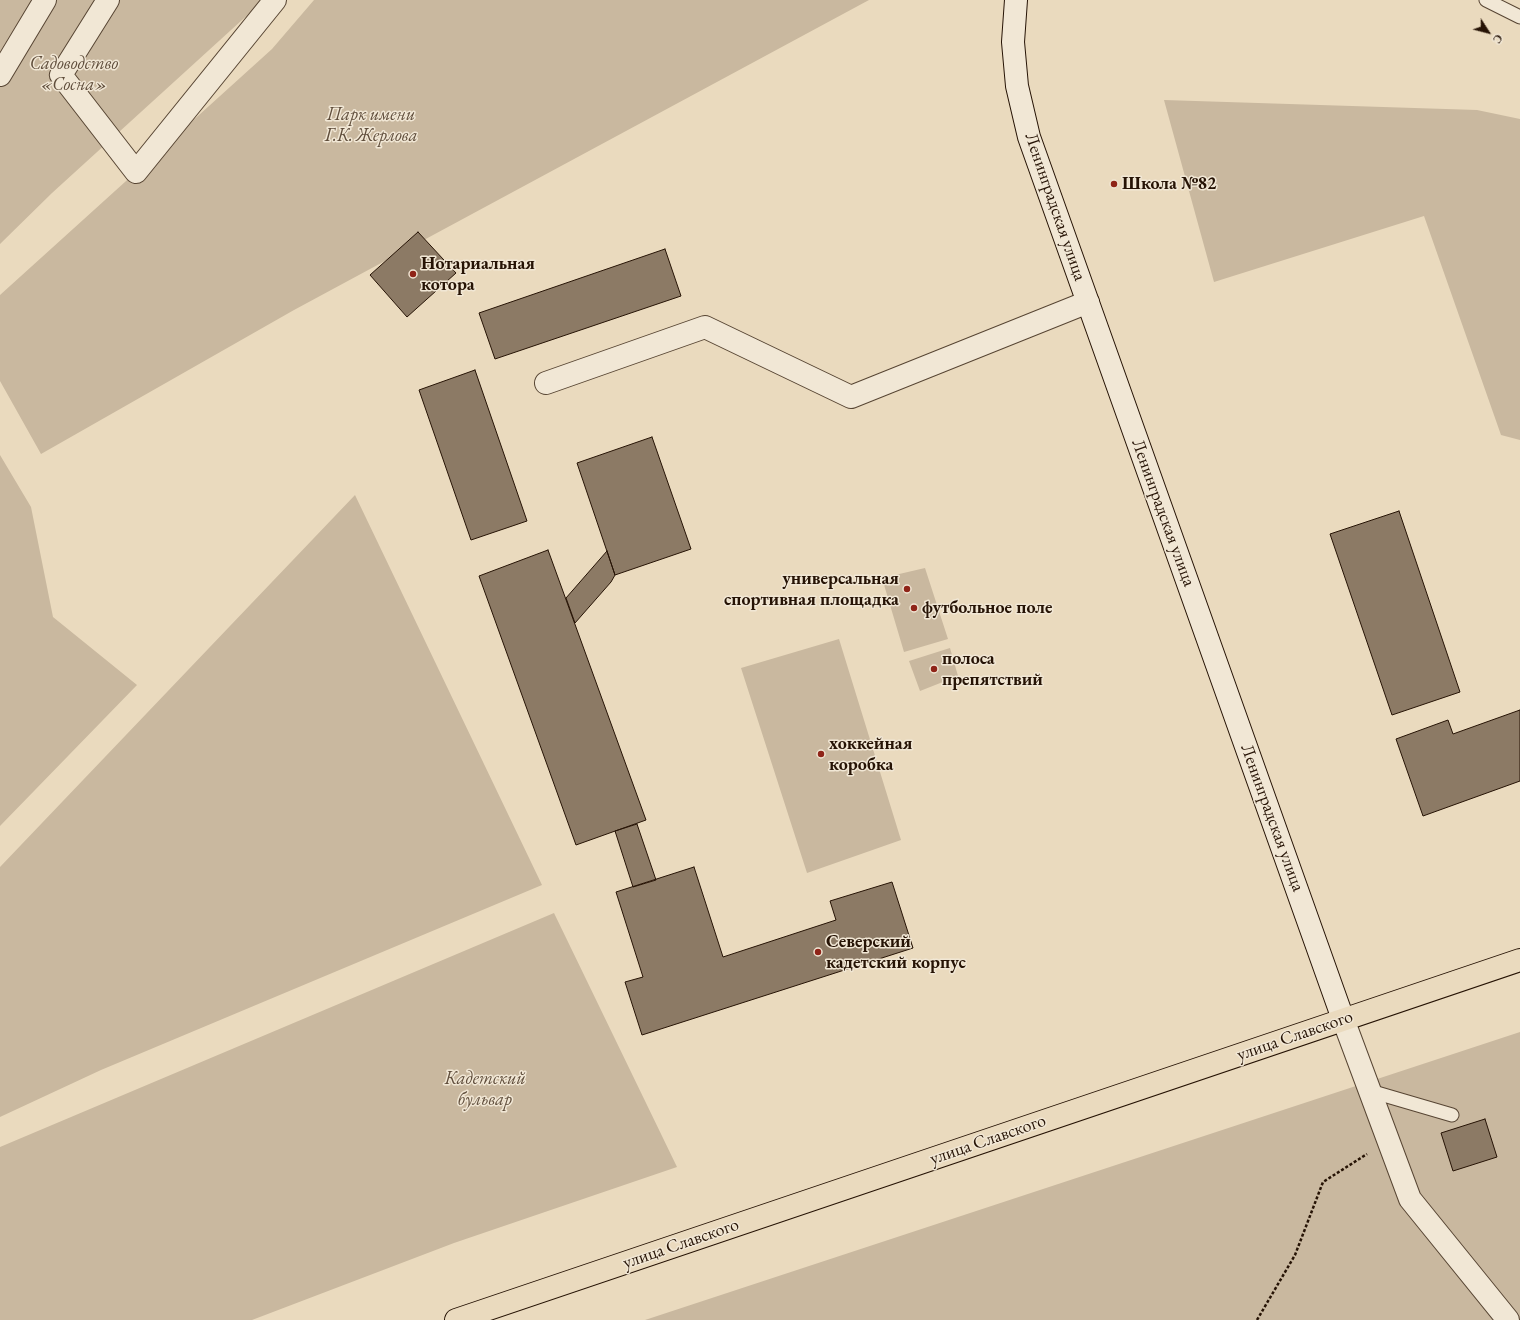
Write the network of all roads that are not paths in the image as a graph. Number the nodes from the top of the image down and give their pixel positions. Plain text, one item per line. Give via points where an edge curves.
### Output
1 (45, 0) edge
2 (108, 0) edge
3 (275, 0) edge
4 (1016, 0) edge
5 (1486, 0) edge
6 (1520, 17) edge
7 (0, 75) edge
8 (1088, 302) junction
9 (546, 383) dead end
10 (1520, 960) edge
11 (1343, 1019) junction
12 (1370, 1091) junction
13 (1452, 1114) dead end
14 (456, 1320) edge
15 (1508, 1320) edge

1 - 7 street
2 - 3 street via 61,75 136,172
4 - 8 street, Ленинградская улица via 1013,42 1018,86 1029,137
5 - 6 lane
8 - 9 street via 851,397 705,327
8 - 11 street, Ленинградская улица
10 - 11 main road, улица Славского
11 - 12 street, Ленинградская улица
11 - 14 main road, улица Славского
12 - 13 lane
12 - 15 street, Ленинградская улица via 1410,1199

